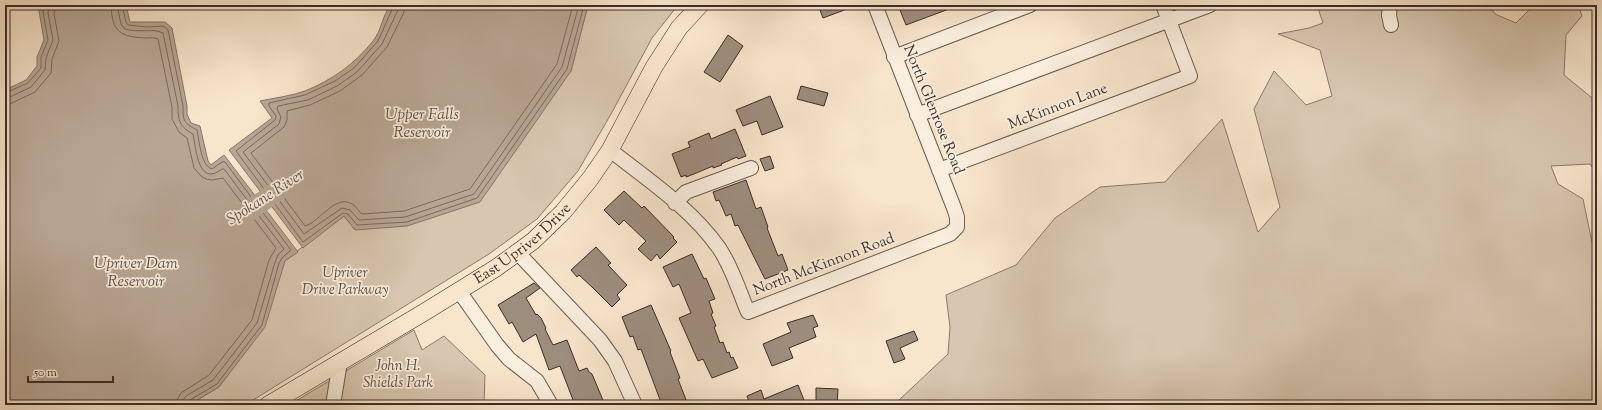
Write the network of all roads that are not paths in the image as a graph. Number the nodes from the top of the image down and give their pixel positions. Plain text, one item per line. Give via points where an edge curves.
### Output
1 (700, 5) edge
2 (875, 5) edge
3 (1030, 5) edge
4 (1163, 5) edge
5 (1210, 5) edge
6 (1390, 5) edge
7 (1169, 20) junction
8 (1391, 25) dead end
9 (894, 57) junction
10 (917, 115) junction
11 (610, 150) junction
12 (750, 168) dead end
13 (939, 170) junction
14 (675, 203) junction
15 (956, 227) joint
16 (517, 252) junction
17 (459, 291) junction
18 (340, 362) junction
19 (268, 405) edge
20 (333, 405) edge
21 (551, 405) edge
22 (634, 405) edge

1 - 11 main road, East Upriver Drive via 679,28 654,67
2 - 9 street, North Glenrose Road
3 - 9 street
4 - 7 street
5 - 7 street
6 - 8 street via 1388,15
7 - 10 street
7 - 13 street, McKinnon Lane via 1190,76
9 - 10 street, North Glenrose Road
10 - 13 street, North Glenrose Road
11 - 14 street, North McKinnon Road
11 - 16 main road, East Upriver Drive via 563,212 533,241
12 - 14 street via 686,192
13 - 15 street, North Glenrose Road via 957,217
14 - 15 street, North McKinnon Road via 719,248 729,265 748,312 950,234
16 - 17 main road, East Upriver Drive
16 - 22 street via 600,340 615,361
17 - 18 main road, East Upriver Drive
17 - 21 street via 497,345 509,359 536,381
18 - 19 main road, East Upriver Drive
18 - 20 street

